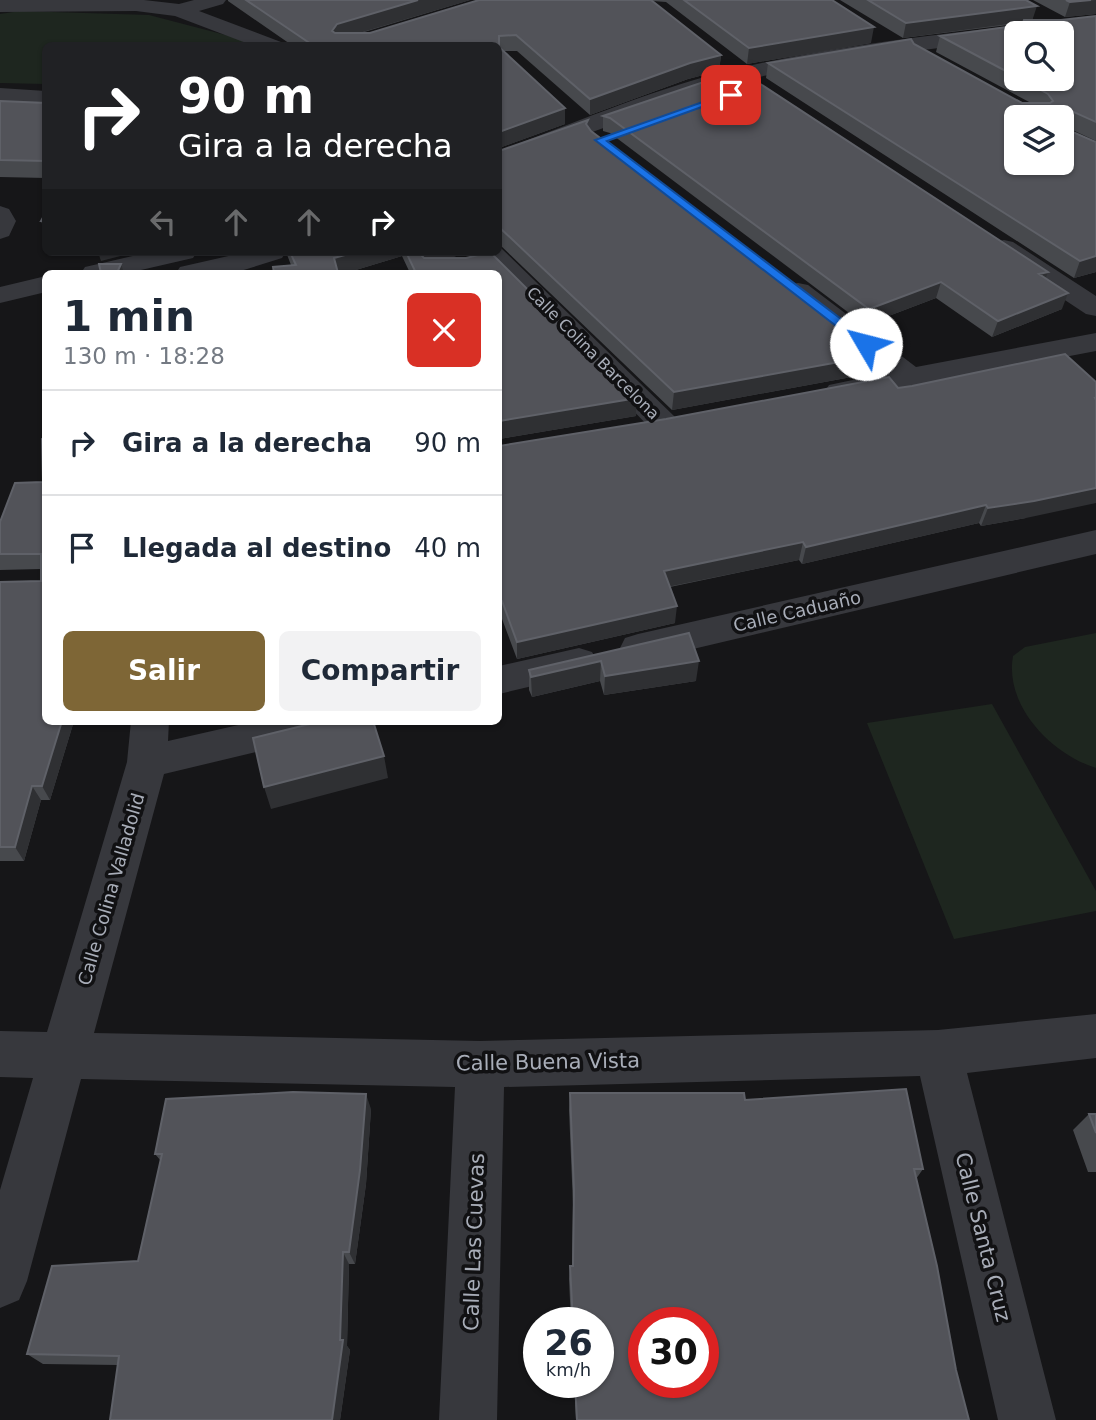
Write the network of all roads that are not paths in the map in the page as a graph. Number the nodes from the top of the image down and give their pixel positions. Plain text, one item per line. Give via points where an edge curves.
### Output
1 (216, 0) edge
2 (138, 3) edge
3 (0, 6) edge
4 (179, 10) junction
5 (1037, 13) edge
6 (1048, 21) edge
7 (1074, 33) edge
8 (876, 34) edge
9 (1093, 34) edge
10 (1004, 39) edge
11 (263, 42) edge
12 (1004, 44) edge
13 (909, 50) junction
14 (720, 57) edge
15 (942, 65) edge
16 (756, 85) junction
17 (0, 95) edge
18 (42, 98) edge
19 (565, 109) edge
20 (599, 138) junction
21 (502, 158) edge
22 (502, 178) edge
23 (0, 214) edge
24 (0, 232) edge
25 (979, 232) edge
26 (167, 256) edge
27 (257, 256) edge
28 (487, 257) edge
29 (224, 264) edge
30 (107, 270) edge
31 (201, 270) edge
32 (777, 276) edge
33 (42, 285) edge
34 (0, 295) edge
35 (42, 299) edge
36 (0, 306) edge
37 (1096, 308) edge
38 (1096, 342) edge
39 (910, 377) junction
40 (815, 396) edge
41 (626, 431) edge
42 (1096, 542) edge
43 (502, 679) edge
44 (288, 725) edge
45 (148, 741) edge
46 (1096, 1036) edge
47 (938, 1053) junction
48 (0, 1054) edge
49 (64, 1055) junction
50 (480, 1064) junction
51 (0, 1280) edge
52 (468, 1420) edge
53 (1027, 1420) edge

1 - 4 street
2 - 3 street
2 - 4 street
4 - 11 street
5 - 6 street
7 - 9 street
8 - 13 street
10 - 13 street
12 - 13 street
13 - 15 street
13 - 16 street
14 - 16 street
16 - 20 street
17 - 18 street
19 - 20 street
20 - 21 street
20 - 22 street
23 - 24 street
25 - 37 street
26 - 30 street
27 - 29 street
28 - 41 street, Calle Colina Barcelona via 678,422
29 - 31 street
32 - 39 street
33 - 34 street
35 - 36 street
38 - 39 street
39 - 40 street
42 - 43 street, Calle Caduaño
44 - 45 street
45 - 49 street, Calle Colina Valladolid
46 - 47 street, Calle Buena Vista
47 - 50 street, Calle Buena Vista
47 - 53 street, Calle Santa Cruz
48 - 49 street, Calle Buena Vista
49 - 50 street, Calle Buena Vista
49 - 51 street, Calle Colina Valladolid
50 - 52 street, Calle Las Cuevas

